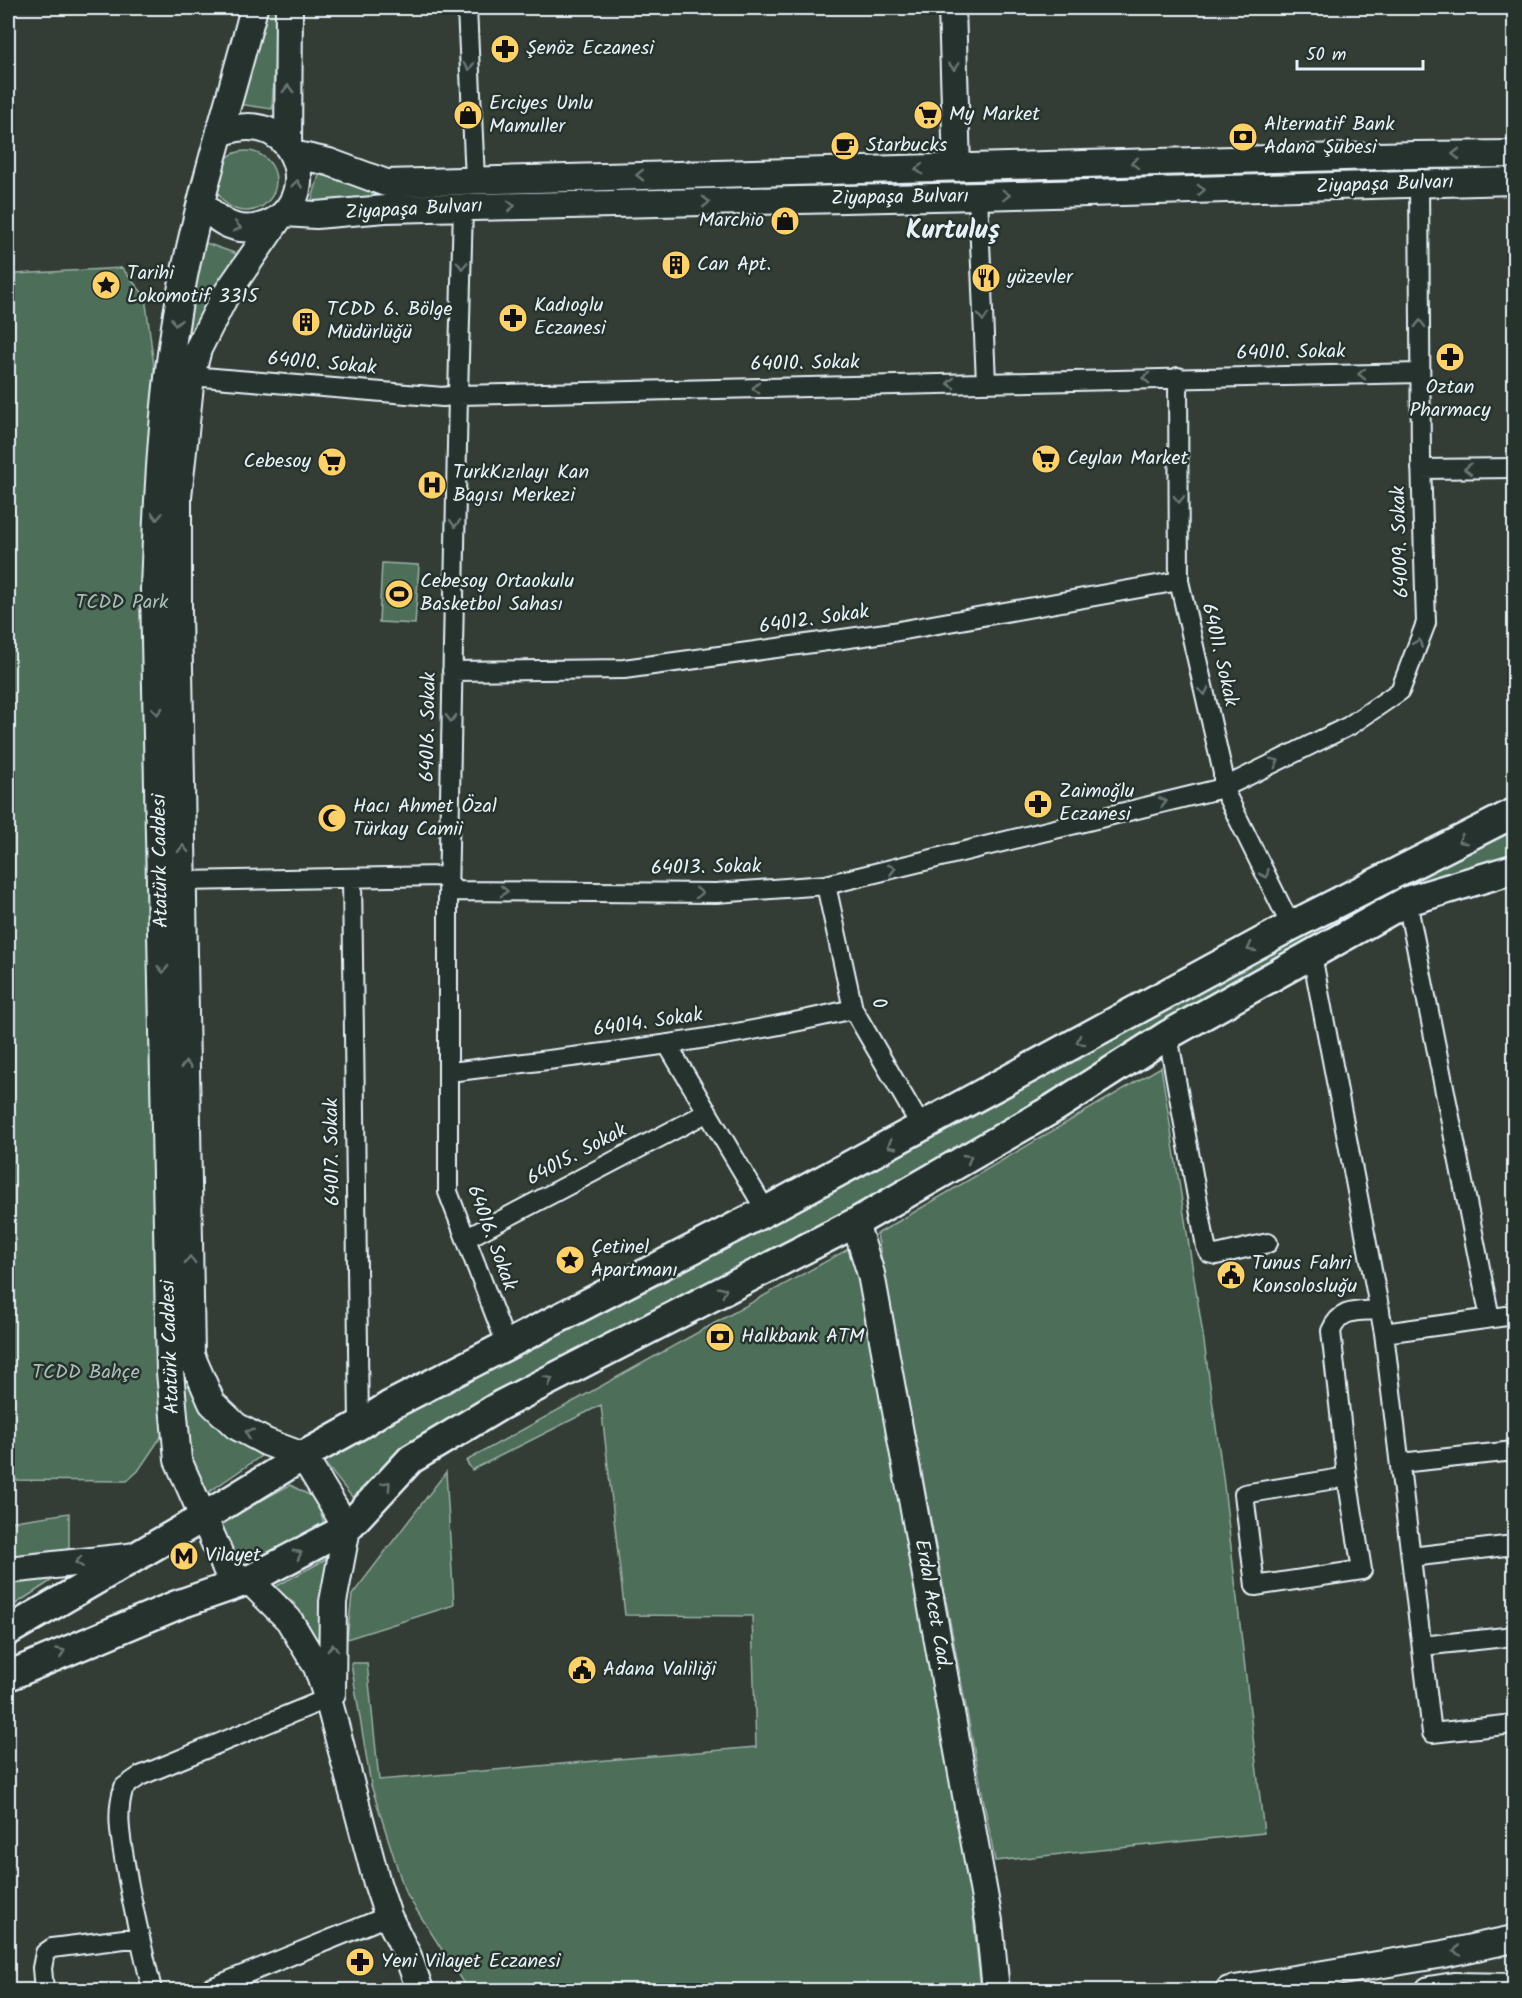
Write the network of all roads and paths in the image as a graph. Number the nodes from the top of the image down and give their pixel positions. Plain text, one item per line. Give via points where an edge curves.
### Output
1 (254, 8) edge
2 (289, 8) edge
3 (467, 8) edge
4 (952, 8) edge
5 (221, 133) junction
6 (290, 151) junction
7 (1515, 154) edge
8 (957, 168) junction
9 (475, 179) junction
10 (1515, 181) edge
11 (1419, 184) junction
12 (978, 196) junction
13 (202, 203) junction
14 (463, 207) junction
15 (282, 215) junction
16 (1420, 373) junction
17 (191, 376) junction
18 (1178, 377) junction
19 (986, 382) junction
20 (458, 395) junction
21 (1515, 468) edge
22 (1421, 469) junction
23 (1179, 581) junction
24 (452, 671) junction
25 (1223, 788) junction
26 (1515, 813) edge
27 (1515, 869) edge
28 (352, 878) junction
29 (183, 881) junction
30 (449, 884) junction
31 (826, 885) junction
32 (1407, 901) junction
33 (1291, 926) junction
34 (1312, 955) junction
35 (853, 1009) junction
36 (1168, 1035) junction
37 (667, 1044) junction
38 (449, 1072) junction
39 (708, 1112) junction
40 (922, 1128) junction
41 (766, 1211) junction
42 (855, 1222) junction
43 (467, 1238) junction
44 (1268, 1243) dead end
45 (1380, 1310) junction
46 (1515, 1315) edge
47 (1490, 1318) junction
48 (1384, 1333) junction
49 (507, 1346) junction
50 (359, 1425) junction
51 (1515, 1451) edge
52 (303, 1456) junction
53 (1400, 1463) junction
54 (1347, 1477) junction
55 (204, 1517) junction
56 (347, 1528) junction
57 (1515, 1545) edge
58 (138, 1556) junction
59 (1411, 1557) junction
60 (8, 1570) edge
61 (249, 1580) junction
62 (8, 1631) edge
63 (1515, 1635) edge
64 (1422, 1646) junction
65 (8, 1676) edge
66 (328, 1703) junction
67 (1515, 1724) edge
68 (388, 1916) junction
69 (140, 1937) junction
70 (1515, 1939) edge
71 (1515, 1987) edge
72 (44, 1990) edge
73 (152, 1990) edge
74 (206, 1990) edge
75 (420, 1990) edge
76 (996, 1990) edge
77 (1229, 1990) edge
78 (1430, 1990) edge

1 - 5 main road
6 -> 2 main road
3 -> 9 street
4 -> 8 main road
5 - 6 main road via 253,126 269,130
5 - 13 main road
6 - 9 main road, Ziyapaşa Bulvarı via 386,183
15 -> 6 main road via 297,190 299,178
7 -> 8 main road, Ziyapaşa Bulvarı
8 -> 9 main road, Ziyapaşa Bulvarı
10 - 11 main road, Ziyapaşa Bulvarı
12 -> 11 main road, Ziyapaşa Bulvarı
16 -> 11 street, 64009. Sokak
14 -> 12 main road, Ziyapaşa Bulvarı
12 -> 19 street
13 -> 15 main road via 215,218 246,229 263,226
13 -> 55 main road, Atatürk Caddesi via 173,344 159,464 154,589 170,1372 178,1460
14 - 15 main road, Ziyapaşa Bulvarı
14 -> 20 street, 64016. Sokak
15 - 17 main road, Atatürk Caddesi via 225,296 198,349
16 -> 18 street, 64010. Sokak
16 - 22 street, 64009. Sokak
17 - 20 street, 64010. Sokak via 443,397
29 -> 17 main road, Atatürk Caddesi via 178,496
18 -> 19 street, 64010. Sokak
18 -> 23 street, 64011. Sokak
19 -> 20 street, 64010. Sokak
20 -> 24 street, 64016. Sokak
21 -> 22 street
25 -> 22 street, 64009. Sokak via 1349,726 1400,691 1426,623
23 - 24 street, 64012. Sokak via 893,632 624,669
23 -> 25 street, 64011. Sokak via 1223,773
24 -> 30 street, 64016. Sokak
31 -> 25 street, 64013. Sokak
25 -> 33 street, 64011. Sokak
26 -> 33 main road
27 - 32 main road
28 - 29 street, 64013. Sokak
28 - 30 street, 64013. Sokak via 441,876
28 - 50 street, 64017. Sokak
52 -> 29 main road, Atatürk Caddesi via 236,1426 212,1403 191,1355
30 -> 31 street, 64013. Sokak via 456,891 704,893
30 - 38 street, 64016. Sokak
31 - 35 street, 0
32 - 34 main road
32 - 47 street
33 -> 40 main road
34 - 36 main road
34 - 45 street
35 - 37 street, 64014. Sokak
35 - 40 street, 0
42 -> 36 main road via 1054,1108
36 - 44 street via 1206,1247 1216,1255
37 - 38 street, 64014. Sokak
37 - 39 street
38 - 43 street, 64016. Sokak via 448,1192
39 - 41 street
39 - 43 street, 64015. Sokak
40 -> 41 main road
41 - 49 main road
56 -> 42 main road via 411,1460 501,1405
42 - 76 main road, Erdal Acet Cad. via 871,1274 989,1921
43 - 49 street, 64016. Sokak
45 - 48 street
45 - 54 street via 1347,1312 1336,1319 1331,1331
46 - 47 street
47 - 48 street
48 - 53 street
49 - 50 main road
50 - 52 main road
51 - 53 street
52 - 55 main road
52 - 56 main road
53 - 59 street
54 - 54 street via 1244,1494 1255,1586 1362,1570
55 - 58 main road
55 - 61 main road, Atatürk Caddesi via 228,1573
61 -> 56 main road
66 -> 56 main road via 333,1679 333,1602
57 - 59 street
58 -> 60 main road
58 - 62 main road
59 - 64 street
65 -> 61 main road via 177,1605
61 - 66 main road, Atatürk Caddesi via 289,1620 316,1667
63 - 64 street
64 - 67 street via 1432,1733
66 - 68 main road, Atatürk Caddesi
66 - 69 street via 140,1776 123,1787 119,1825
68 - 74 street
68 - 75 main road, Atatürk Caddesi
69 - 72 street via 52,1948 45,1953 42,1968
69 - 73 street
70 -> 77 main road
71 - 78 main road via 1454,1986

